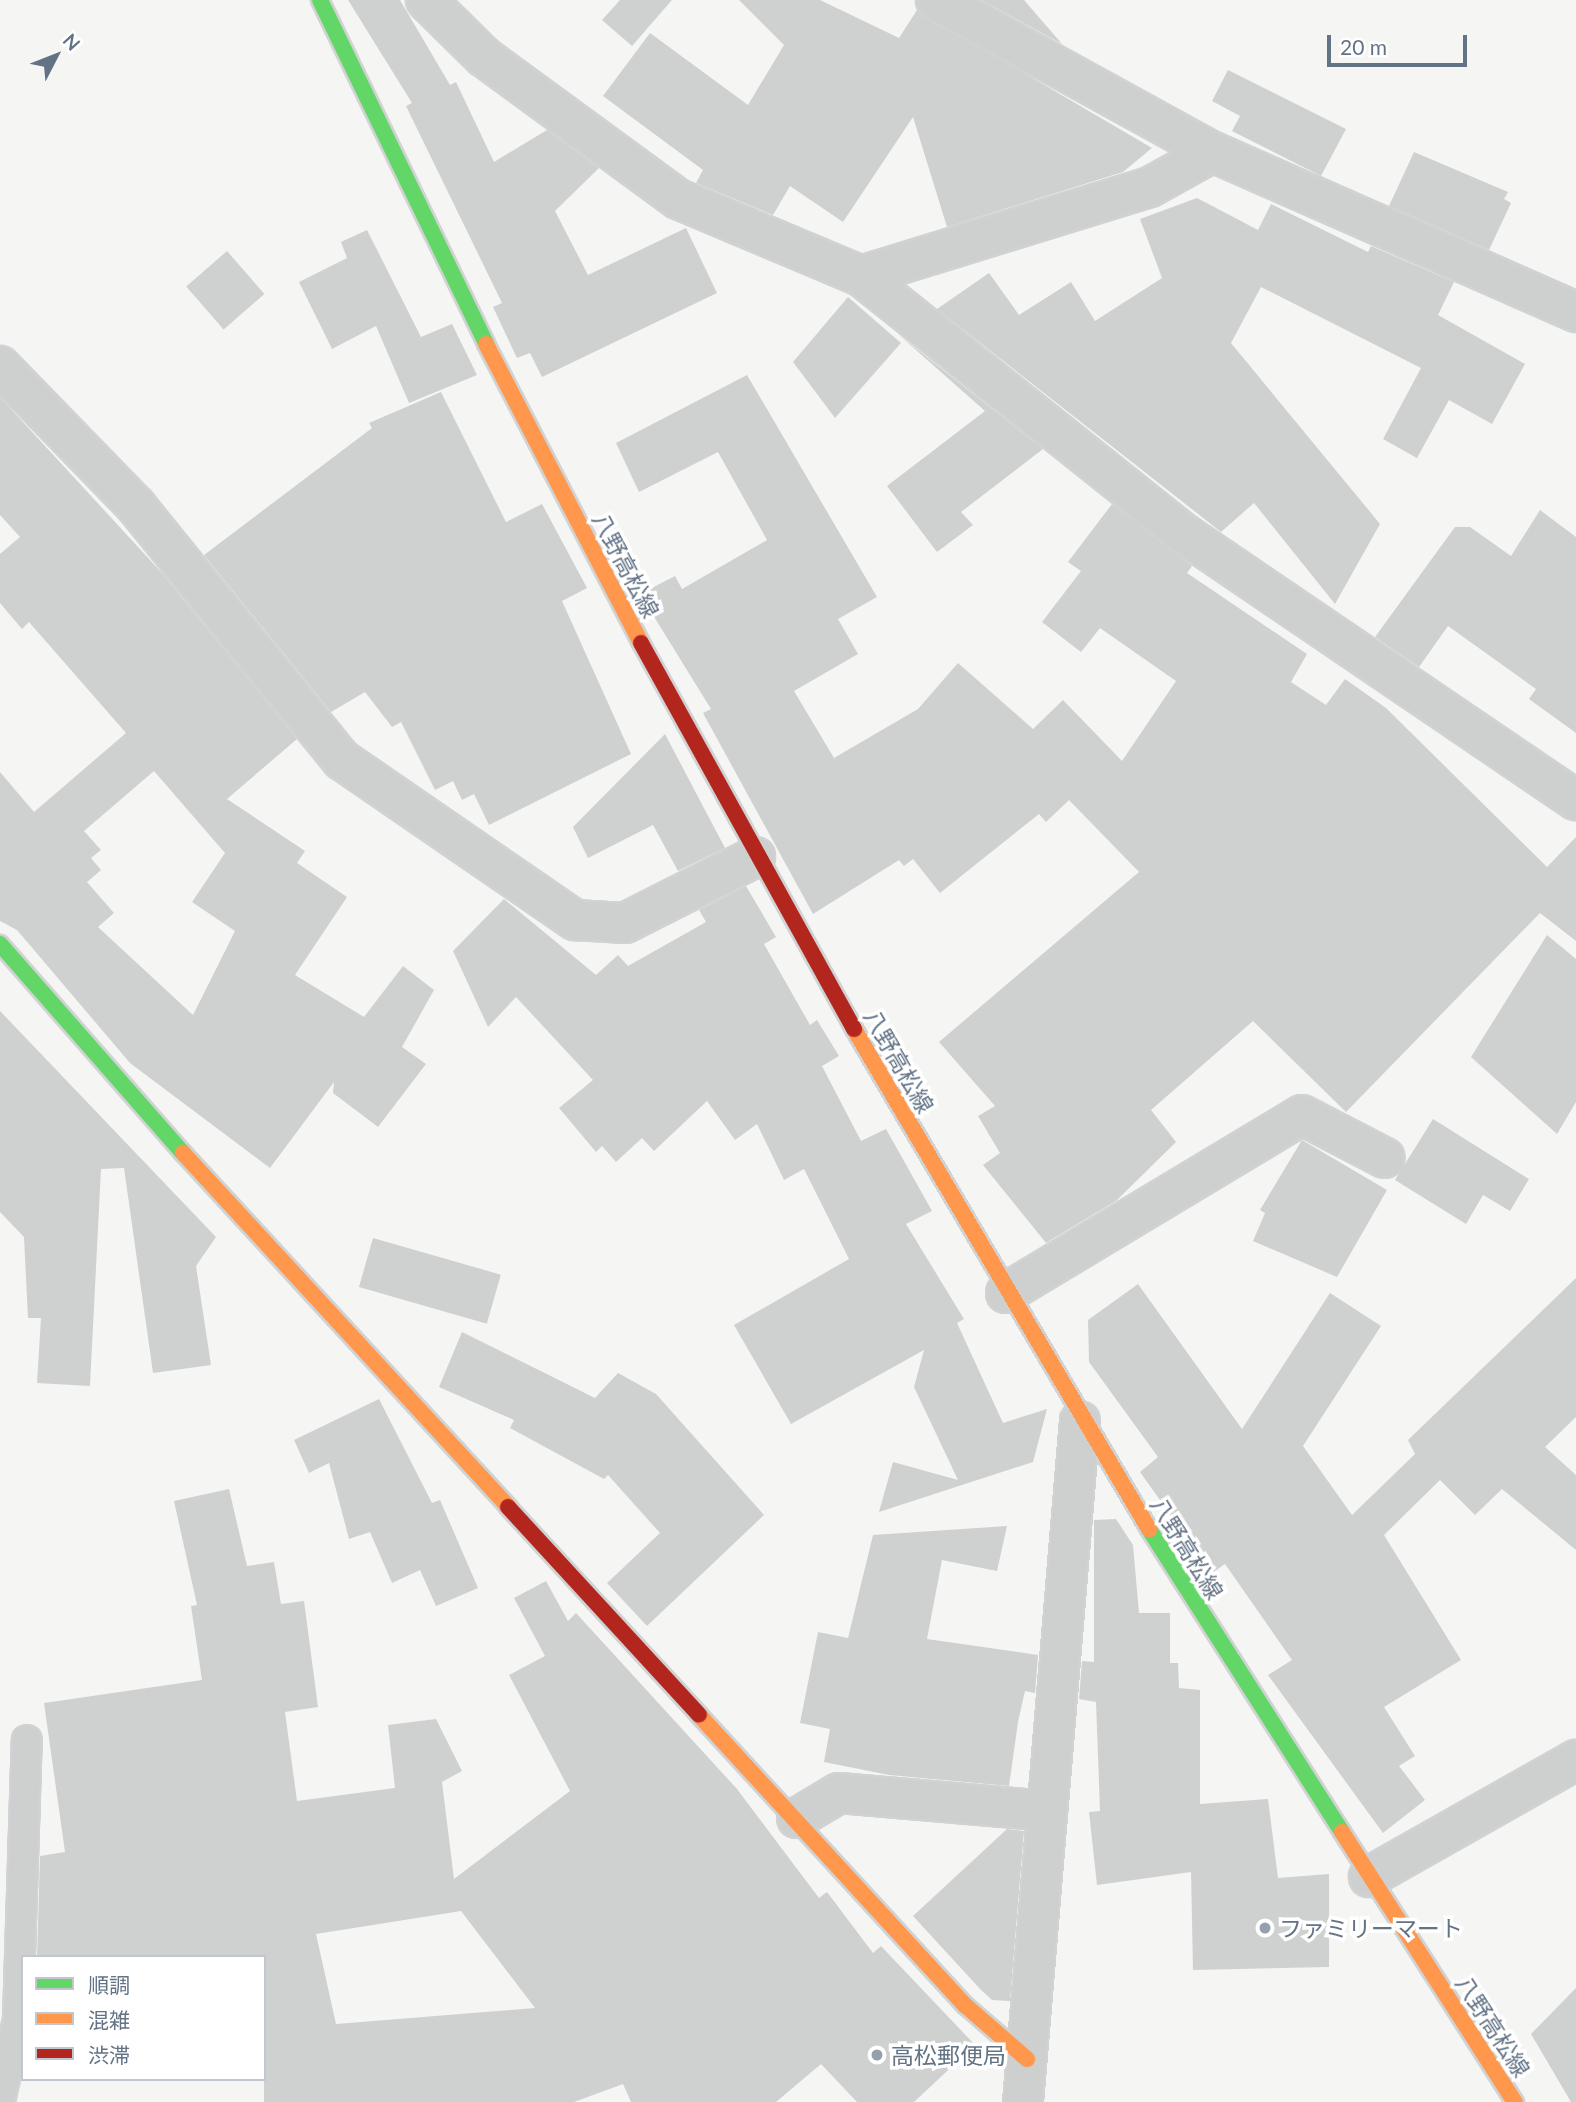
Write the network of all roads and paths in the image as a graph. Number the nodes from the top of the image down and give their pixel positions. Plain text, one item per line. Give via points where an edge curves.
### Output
1 (320, 0) edge
2 (426, 0) edge
3 (936, 0) edge
4 (1213, 152) junction
5 (861, 276) junction
6 (1576, 312) edge
7 (0, 366) edge
8 (1576, 800) edge
9 (755, 857) junction
10 (0, 944) edge
11 (1385, 1158) dead end
12 (1006, 1293) junction
13 (1080, 1422) junction
14 (27, 1740) dead end
15 (1576, 1760) edge
16 (1047, 1811) junction
17 (797, 1818) junction
18 (1369, 1877) junction
19 (1027, 2059) junction
20 (0, 2101) edge
21 (1023, 2102) edge
22 (1515, 2102) edge

1 - 9 main road, 八野高松線 via 529,433
2 - 5 street via 484,57 678,199
3 - 4 street
4 - 5 street via 1150,187
4 - 6 street
5 - 8 street via 1187,536
7 - 9 street via 136,506 342,760 575,920 625,923
9 - 12 main road, 八野高松線
10 - 17 main road via 59,1018
11 - 12 street via 1302,1115
12 - 13 main road, 八野高松線
13 - 16 street
13 - 18 main road, 八野高松線
14 - 20 lane via 18,2019
15 - 18 street
16 - 17 street via 839,1793
16 - 19 street
17 - 19 main road via 966,2006
18 - 22 main road, 八野高松線
19 - 21 street

